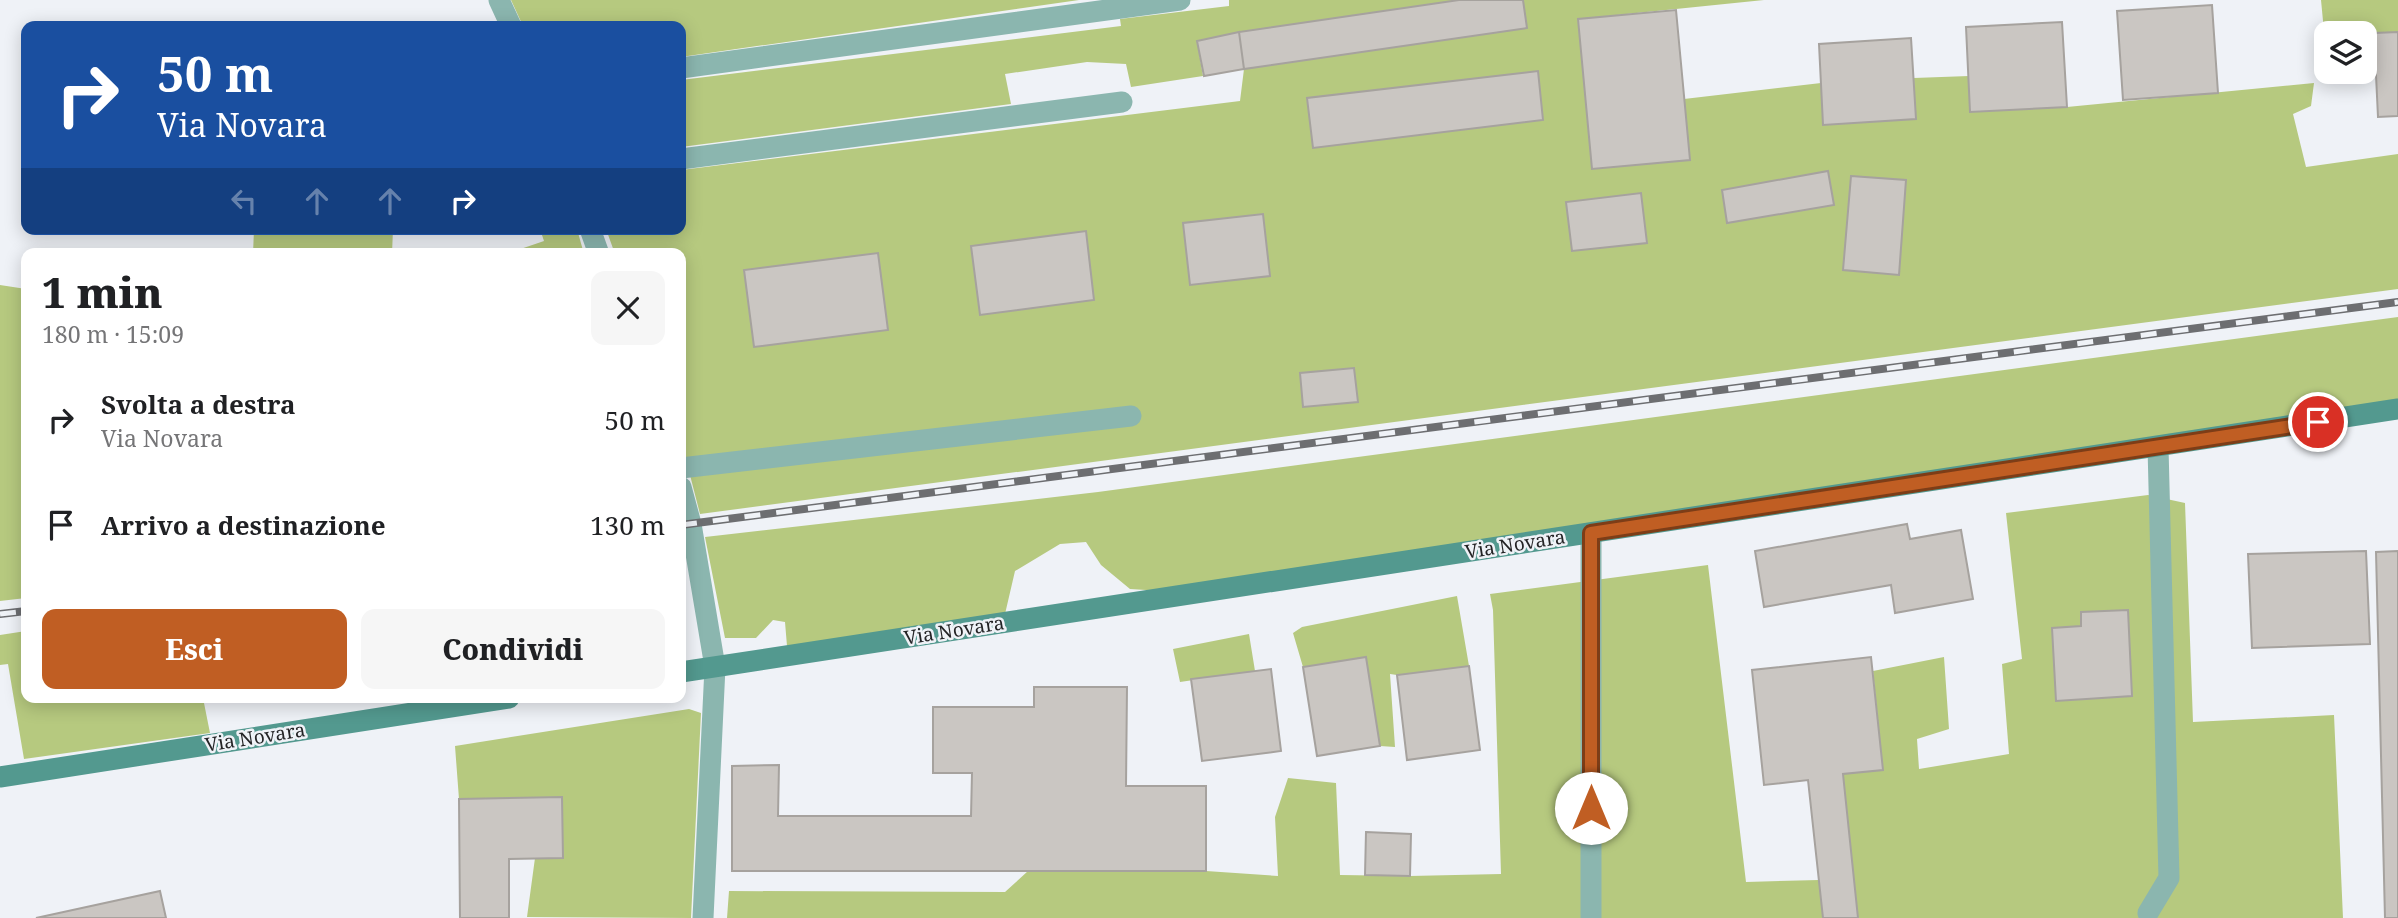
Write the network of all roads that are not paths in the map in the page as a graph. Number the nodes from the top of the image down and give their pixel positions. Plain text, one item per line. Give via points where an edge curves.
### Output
1 (499, 0) edge
2 (1180, 0) edge
3 (509, 21) edge
4 (686, 67) edge
5 (1122, 102) dead end
6 (686, 158) edge
7 (2398, 410) edge
8 (1131, 416) dead end
9 (2158, 447) junction
10 (686, 467) edge
11 (686, 506) edge
12 (1591, 533) junction
13 (715, 667) junction
14 (686, 671) edge
15 (477, 703) edge
16 (0, 777) edge
17 (2148, 913) dead end
18 (704, 918) edge
19 (1591, 918) edge

1 - 3 street
2 - 4 street
5 - 6 street
7 - 9 main road, Via Novara
8 - 10 street
9 - 12 main road, Via Novara
9 - 17 street via 2169,878
11 - 13 street
12 - 13 main road, Via Novara
12 - 19 street
13 - 14 main road, Via Novara
13 - 18 street
15 - 16 main road, Via Novara

